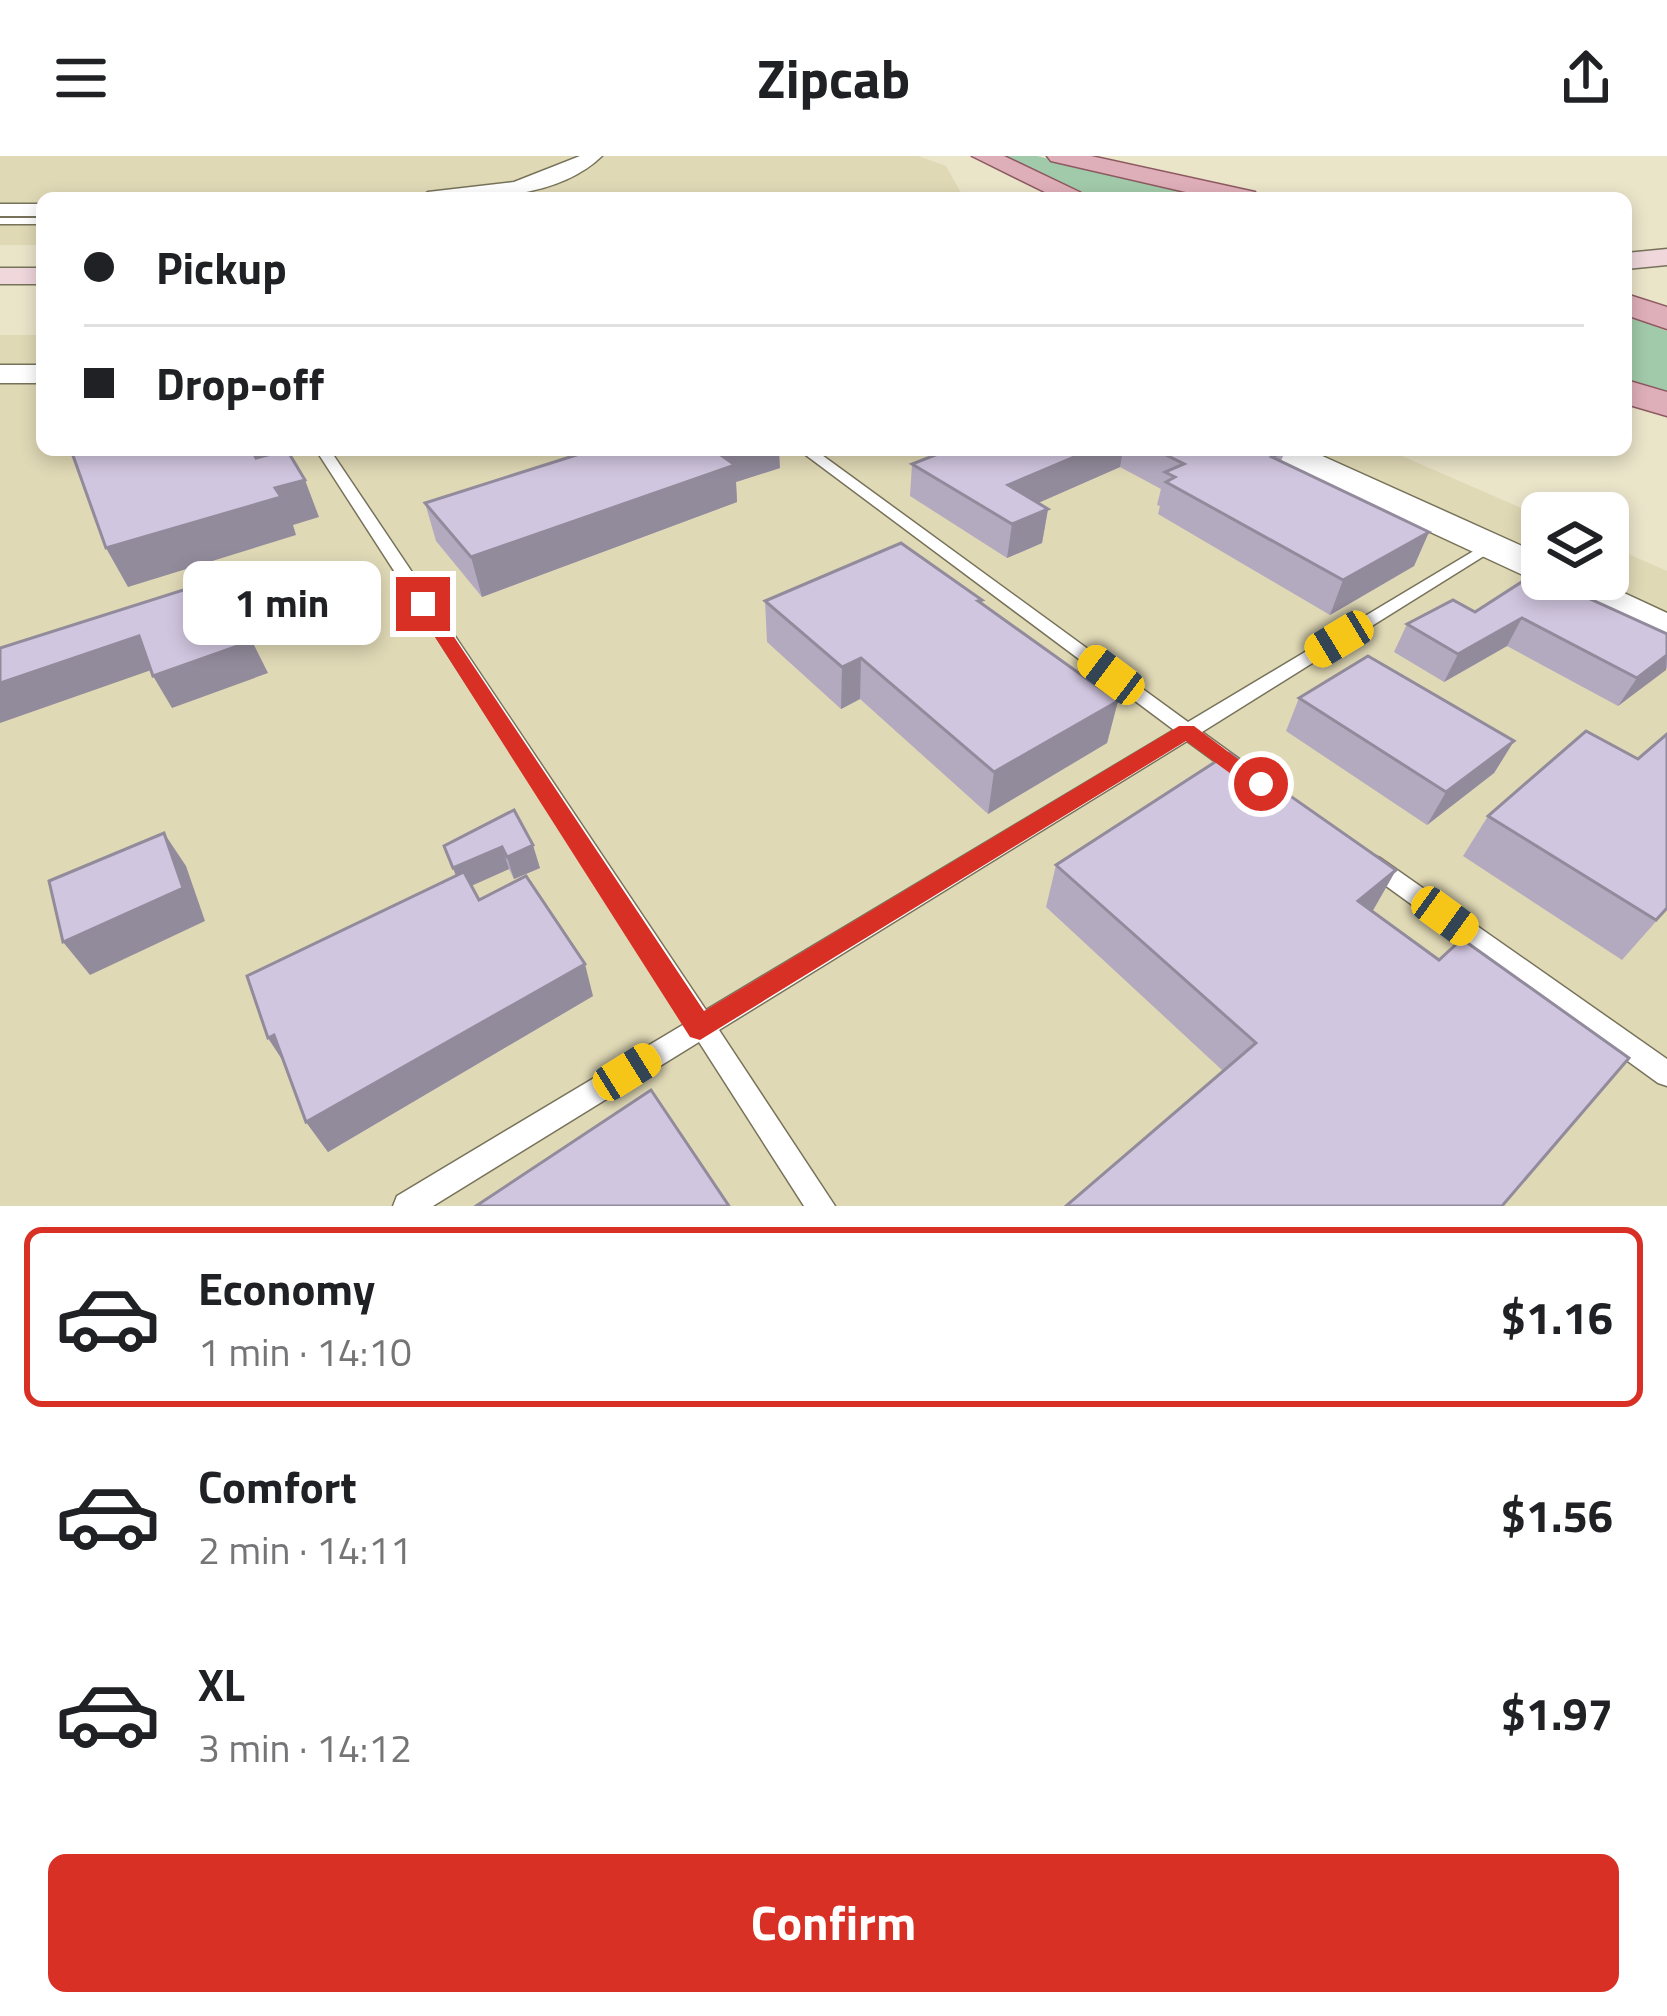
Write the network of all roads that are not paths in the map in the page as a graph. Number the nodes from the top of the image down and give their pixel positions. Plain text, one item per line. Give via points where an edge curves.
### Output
1 (593, 156) edge
2 (984, 156) edge
3 (1059, 156) edge
4 (616, 164) dead end
5 (469, 192) edge
6 (531, 192) edge
7 (1065, 192) edge
8 (1219, 192) edge
9 (0, 200) edge
10 (36, 200) edge
11 (0, 210) edge
12 (36, 210) edge
13 (0, 221) edge
14 (36, 221) edge
15 (1667, 257) edge
16 (1632, 260) edge
17 (36, 266) edge
18 (3, 269) edge
19 (36, 275) edge
20 (1632, 306) edge
21 (1667, 319) edge
22 (0, 374) edge
23 (36, 374) edge
24 (1632, 394) edge
25 (1667, 404) edge
26 (327, 456) edge
27 (814, 456) edge
28 (1294, 456) edge
29 (1492, 546) junction
30 (1521, 560) edge
31 (1606, 600) edge
32 (1667, 629) edge
33 (1186, 731) junction
34 (1264, 786) edge
35 (1360, 855) edge
36 (700, 1028) junction
37 (1667, 1074) edge
38 (407, 1206) edge
39 (821, 1206) edge

1 - 5 street via 523,184
2 - 7 main road
3 - 8 main road
4 - 6 street
9 - 10 street
11 - 12 street
13 - 14 lane
15 - 16 main road
17 - 18 main road
18 - 19 main road
20 - 21 main road
22 - 23 street
24 - 25 main road
26 - 36 lane
27 - 33 lane
28 - 29 street
29 - 30 street
29 - 33 lane
31 - 32 street
33 - 34 lane
33 - 36 lane
35 - 37 lane
36 - 38 lane
36 - 39 lane

